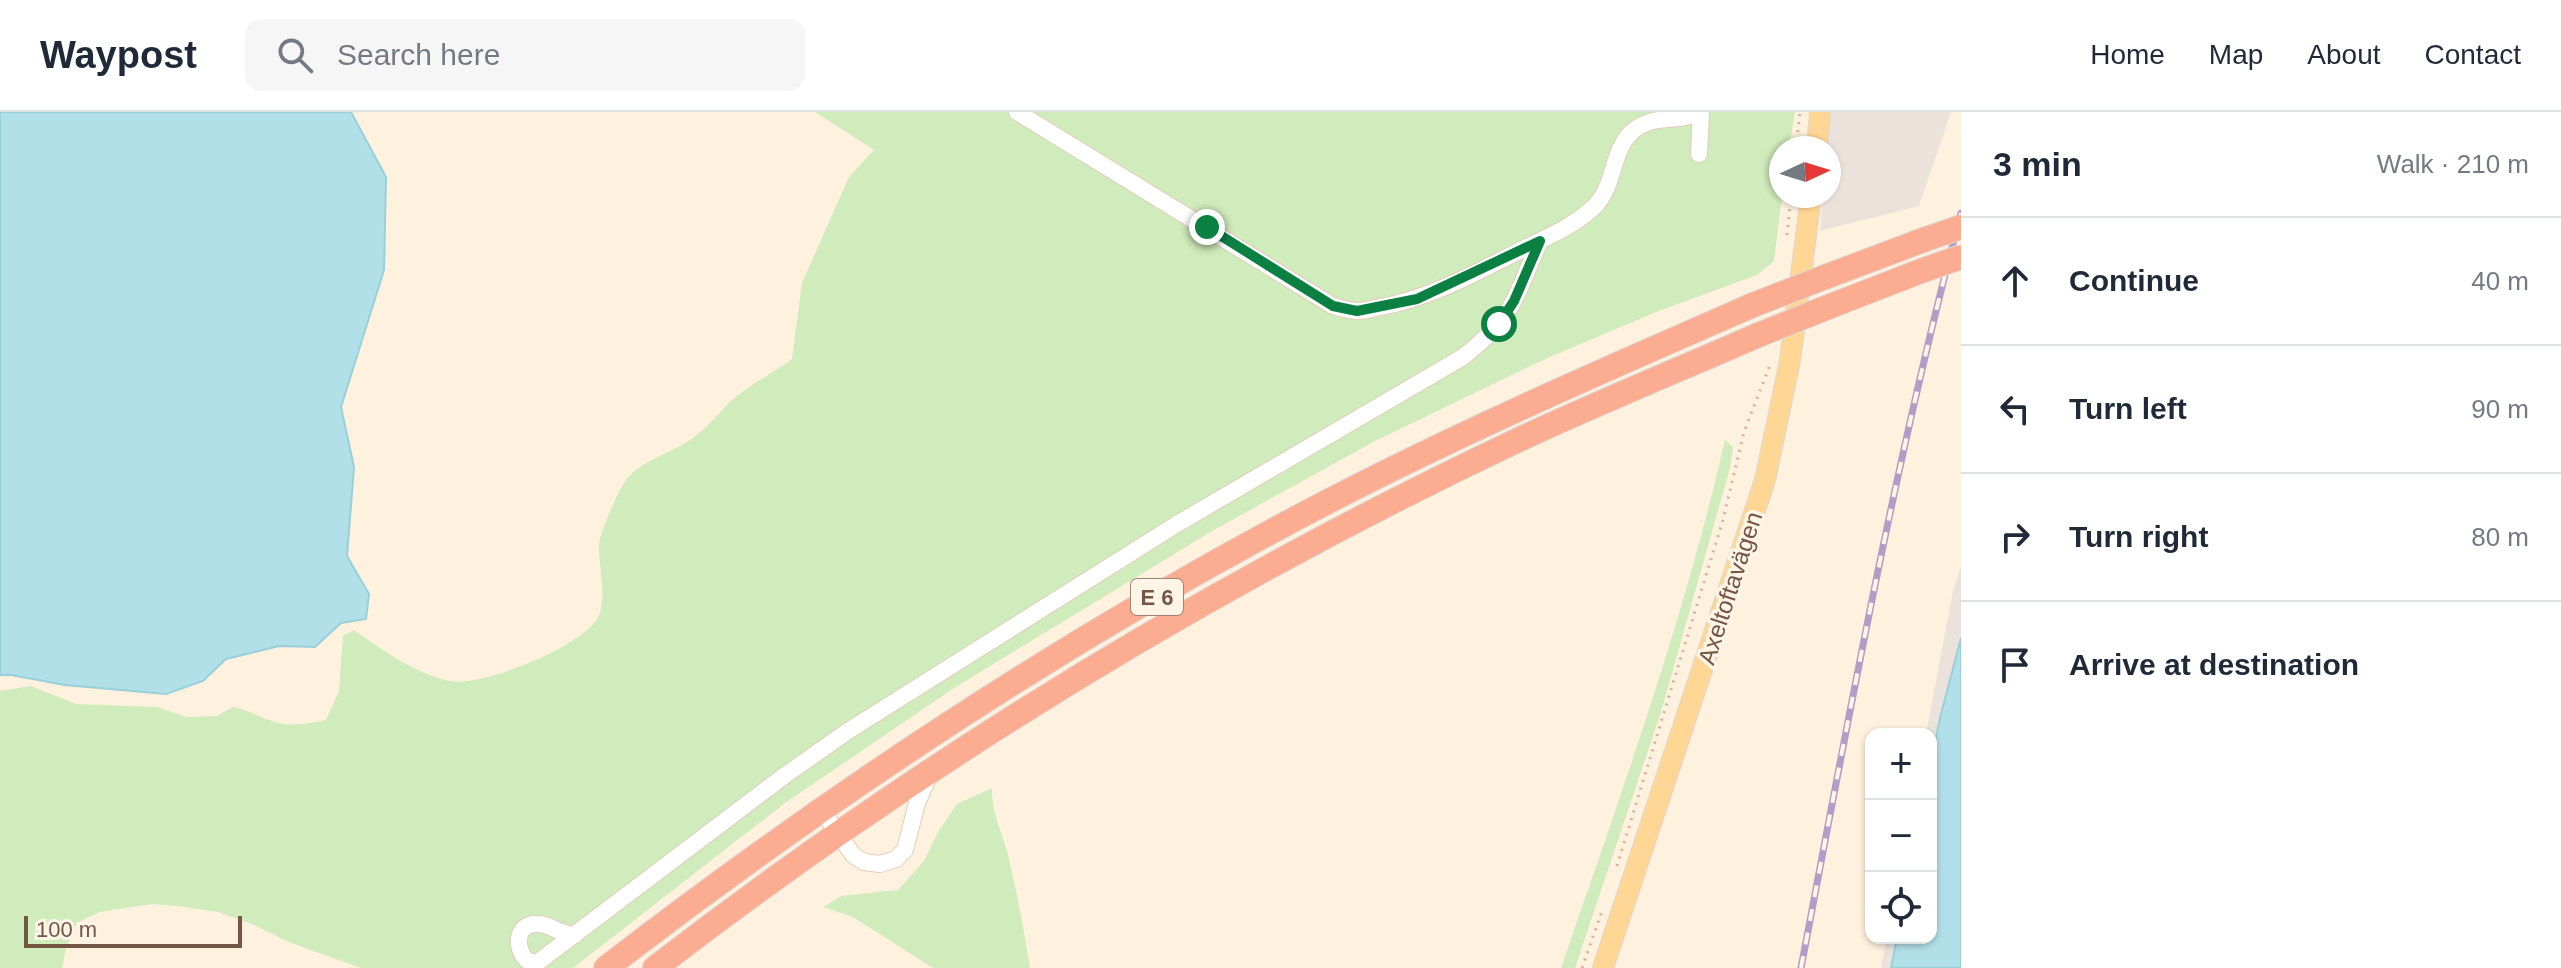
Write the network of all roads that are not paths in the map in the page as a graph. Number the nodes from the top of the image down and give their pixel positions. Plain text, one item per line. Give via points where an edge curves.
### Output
1 (1017, 112) edge
2 (1699, 112) edge
3 (1820, 112) edge
4 (1664, 115) edge
5 (1818, 136) edge
6 (1699, 154) dead end
7 (1809, 208) edge
8 (1961, 227) edge
9 (1540, 241) junction
10 (1961, 257) edge
11 (931, 771) junction
12 (821, 809) junction
13 (838, 834) junction
14 (575, 935) dead end
15 (606, 968) edge
16 (655, 968) edge
17 (1603, 968) edge

1 - 9 lane via 1333,306 1357,311 1417,299
2 - 4 lane via 1686,118
2 - 6 lane
3 - 5 main road
4 - 9 lane via 1622,141 1610,181 1594,207
7 - 17 main road, Axeltoftavägen via 1790,361 1765,480
8 - 12 highway, E 6, bridge via 1753,305 1504,414 1328,502 1171,588
9 - 14 lane via 1499,324 1463,357 1177,524 848,731
10 - 11 highway, E 6, bridge via 1756,336 1516,441 1339,529 1182,616
11 - 13 highway, E 6
11 - 13 lane via 905,850 896,859 864,862
12 - 13 lane
12 - 15 highway, E 6
13 - 16 highway, E 6

